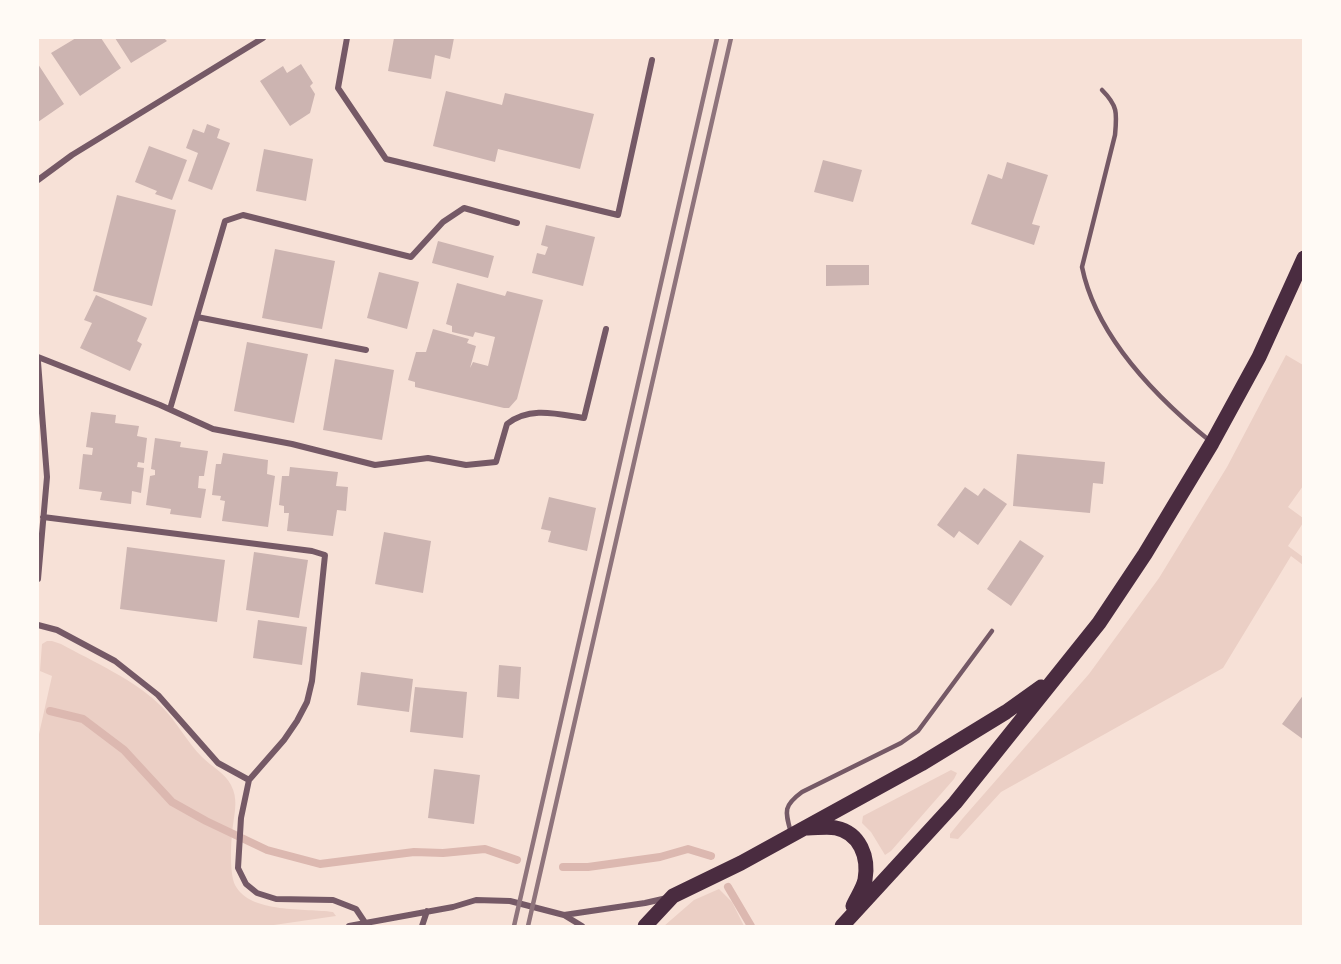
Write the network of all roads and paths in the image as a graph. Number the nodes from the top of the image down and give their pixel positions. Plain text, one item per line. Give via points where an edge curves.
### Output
1 (263, 38) edge
2 (347, 38) edge
3 (652, 60) dead end
4 (1102, 90) dead end
5 (38, 180) edge
6 (517, 223) dead end
7 (1304, 258) edge
8 (197, 316) junction
9 (606, 329) dead end
10 (366, 350) dead end
11 (38, 357) edge
12 (38, 362) edge
13 (170, 409) junction
14 (1212, 443) junction
15 (43, 517) junction
16 (38, 579) edge
17 (38, 625) edge
18 (992, 631) dead end
19 (1058, 675) junction
20 (249, 780) junction
21 (798, 832) junction
22 (680, 892) junction
23 (427, 911) junction
24 (564, 915) junction
25 (366, 924) junction
26 (843, 926) edge
27 (349, 927) edge
28 (422, 927) edge
29 (582, 927) edge
30 (645, 927) edge

1 - 5 street
2 - 3 street via 338,88 386,159 618,215
4 - 14 lane via 1117,112 1115,135 1082,267 1085,284 1115,342 1154,389
6 - 8 street via 464,208 443,222 411,257 243,215 225,221
7 - 14 main road via 1259,357
8 - 10 street
8 - 13 street
9 - 13 street via 584,418 527,412 515,418 507,424 496,462 466,465 428,458 375,465 213,429
11 - 13 street
12 - 15 street via 47,477
14 - 19 main road via 1145,554
15 - 16 street
15 - 20 street via 325,555 307,702 284,740
17 - 20 street via 57,630 115,661 158,695 218,763
18 - 21 lane via 918,731 789,802 787,810
19 - 21 main road via 959,741
19 - 26 main road via 955,803
20 - 25 street via 241,818 238,868 246,884 257,893 276,899 333,900 356,909
21 - 22 main road
21 - 26 main road via 834,827 849,832 862,850 864,881
22 - 24 street via 645,903
22 - 30 main road
23 - 24 street via 476,900 510,901
23 - 25 street
23 - 28 street
24 - 29 street
25 - 27 street

